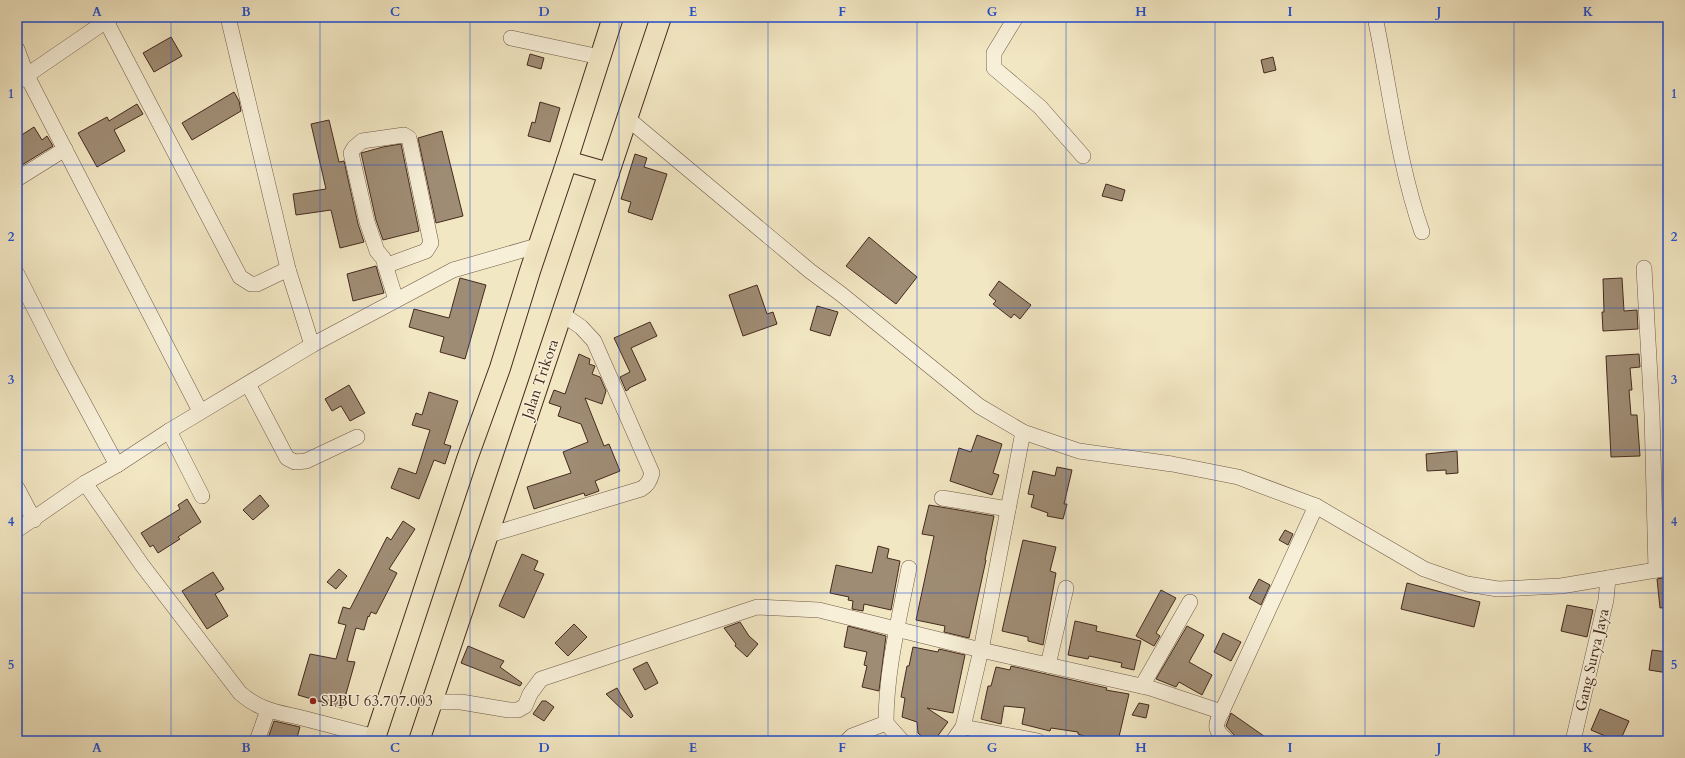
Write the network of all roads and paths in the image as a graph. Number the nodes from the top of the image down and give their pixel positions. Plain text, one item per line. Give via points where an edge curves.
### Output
1 (228, 17) edge
2 (613, 17) edge
3 (660, 17) edge
4 (1016, 17) edge
5 (1375, 17) edge
6 (109, 19) edge
7 (510, 38) dead end
8 (17, 49) edge
9 (600, 57) junction
10 (22, 79) edge
11 (627, 118) junction
12 (65, 149) junction
13 (1083, 156) dead end
14 (567, 161) junction
15 (609, 173) junction
16 (17, 179) edge
17 (1422, 232) dead end
18 (540, 245) junction
19 (385, 266) junction
20 (1644, 268) dead end
21 (288, 269) junction
22 (17, 274) edge
23 (396, 300) junction
24 (562, 314) junction
25 (312, 345) junction
26 (248, 384) junction
27 (200, 411) junction
28 (169, 430) junction
29 (1023, 432) junction
30 (356, 437) dead end
31 (116, 465) junction
32 (85, 483) junction
33 (17, 488) edge
34 (202, 496) dead end
35 (942, 498) dead end
36 (1316, 506) junction
37 (1008, 509) junction
38 (34, 520) junction
39 (17, 530) edge
40 (486, 536) junction
41 (909, 568) dead end
42 (1662, 569) edge
43 (1608, 578) junction
44 (1066, 588) dead end
45 (1190, 602) dead end
46 (897, 629) junction
47 (981, 650) junction
48 (1048, 665) junction
49 (1142, 686) junction
50 (433, 702) junction
51 (268, 710) junction
52 (1222, 712) junction
53 (886, 724) junction
54 (962, 727) junction
55 (1219, 738) edge
56 (374, 739) edge
57 (257, 741) edge
58 (419, 741) edge
59 (847, 741) edge
60 (902, 741) edge
61 (953, 741) edge
62 (1038, 741) edge
63 (1573, 741) edge

1 - 21 street
2 - 9 main road
3 - 11 main road, Jalan Trikora
4 - 13 street via 994,53 994,68 1040,107
5 - 17 street via 1402,161
6 - 10 street
6 - 21 street via 240,277 251,284 257,284
7 - 9 street
8 - 10 street
9 - 14 main road
10 - 12 street
11 - 15 main road, Jalan Trikora
11 - 29 street via 810,271 979,406
12 - 16 street
12 - 27 street
14 - 15 main road
14 - 18 main road
15 - 24 main road, Jalan Trikora
18 - 23 street via 454,270
18 - 56 main road
19 - 19 street via 367,222 351,153 362,141 404,135 409,138 431,243 426,251
19 - 23 street
20 - 42 street
21 - 25 street
22 - 31 street
23 - 25 street
24 - 40 main road, Jalan Trikora
24 - 40 street via 582,327 594,340 652,473 650,480 641,488
25 - 26 street
26 - 27 street
26 - 30 street via 287,458 295,462 306,461
27 - 28 street
28 - 31 street
28 - 34 street
29 - 36 street via 1079,451 1172,464 1238,477
29 - 37 street
31 - 32 street
32 - 38 street
32 - 51 street via 142,565 240,693
33 - 38 street
35 - 37 street
36 - 43 street via 1424,569 1467,584 1498,589 1561,586
36 - 52 street
37 - 47 street
38 - 39 street
40 - 50 main road, Jalan Trikora
41 - 46 street
42 - 43 street
43 - 63 street, Gang Surya Jaya via 1606,600
44 - 48 street
45 - 49 street
46 - 47 street
46 - 50 street via 819,610 757,607 541,679 525,706 518,710 462,702
46 - 53 street via 886,706
47 - 48 street
47 - 54 street
48 - 49 street
49 - 52 street
50 - 58 main road, Jalan Trikora
51 - 56 street
51 - 57 street
52 - 55 street via 1216,726
53 - 59 street via 852,736
53 - 60 street
54 - 61 street
54 - 62 street

